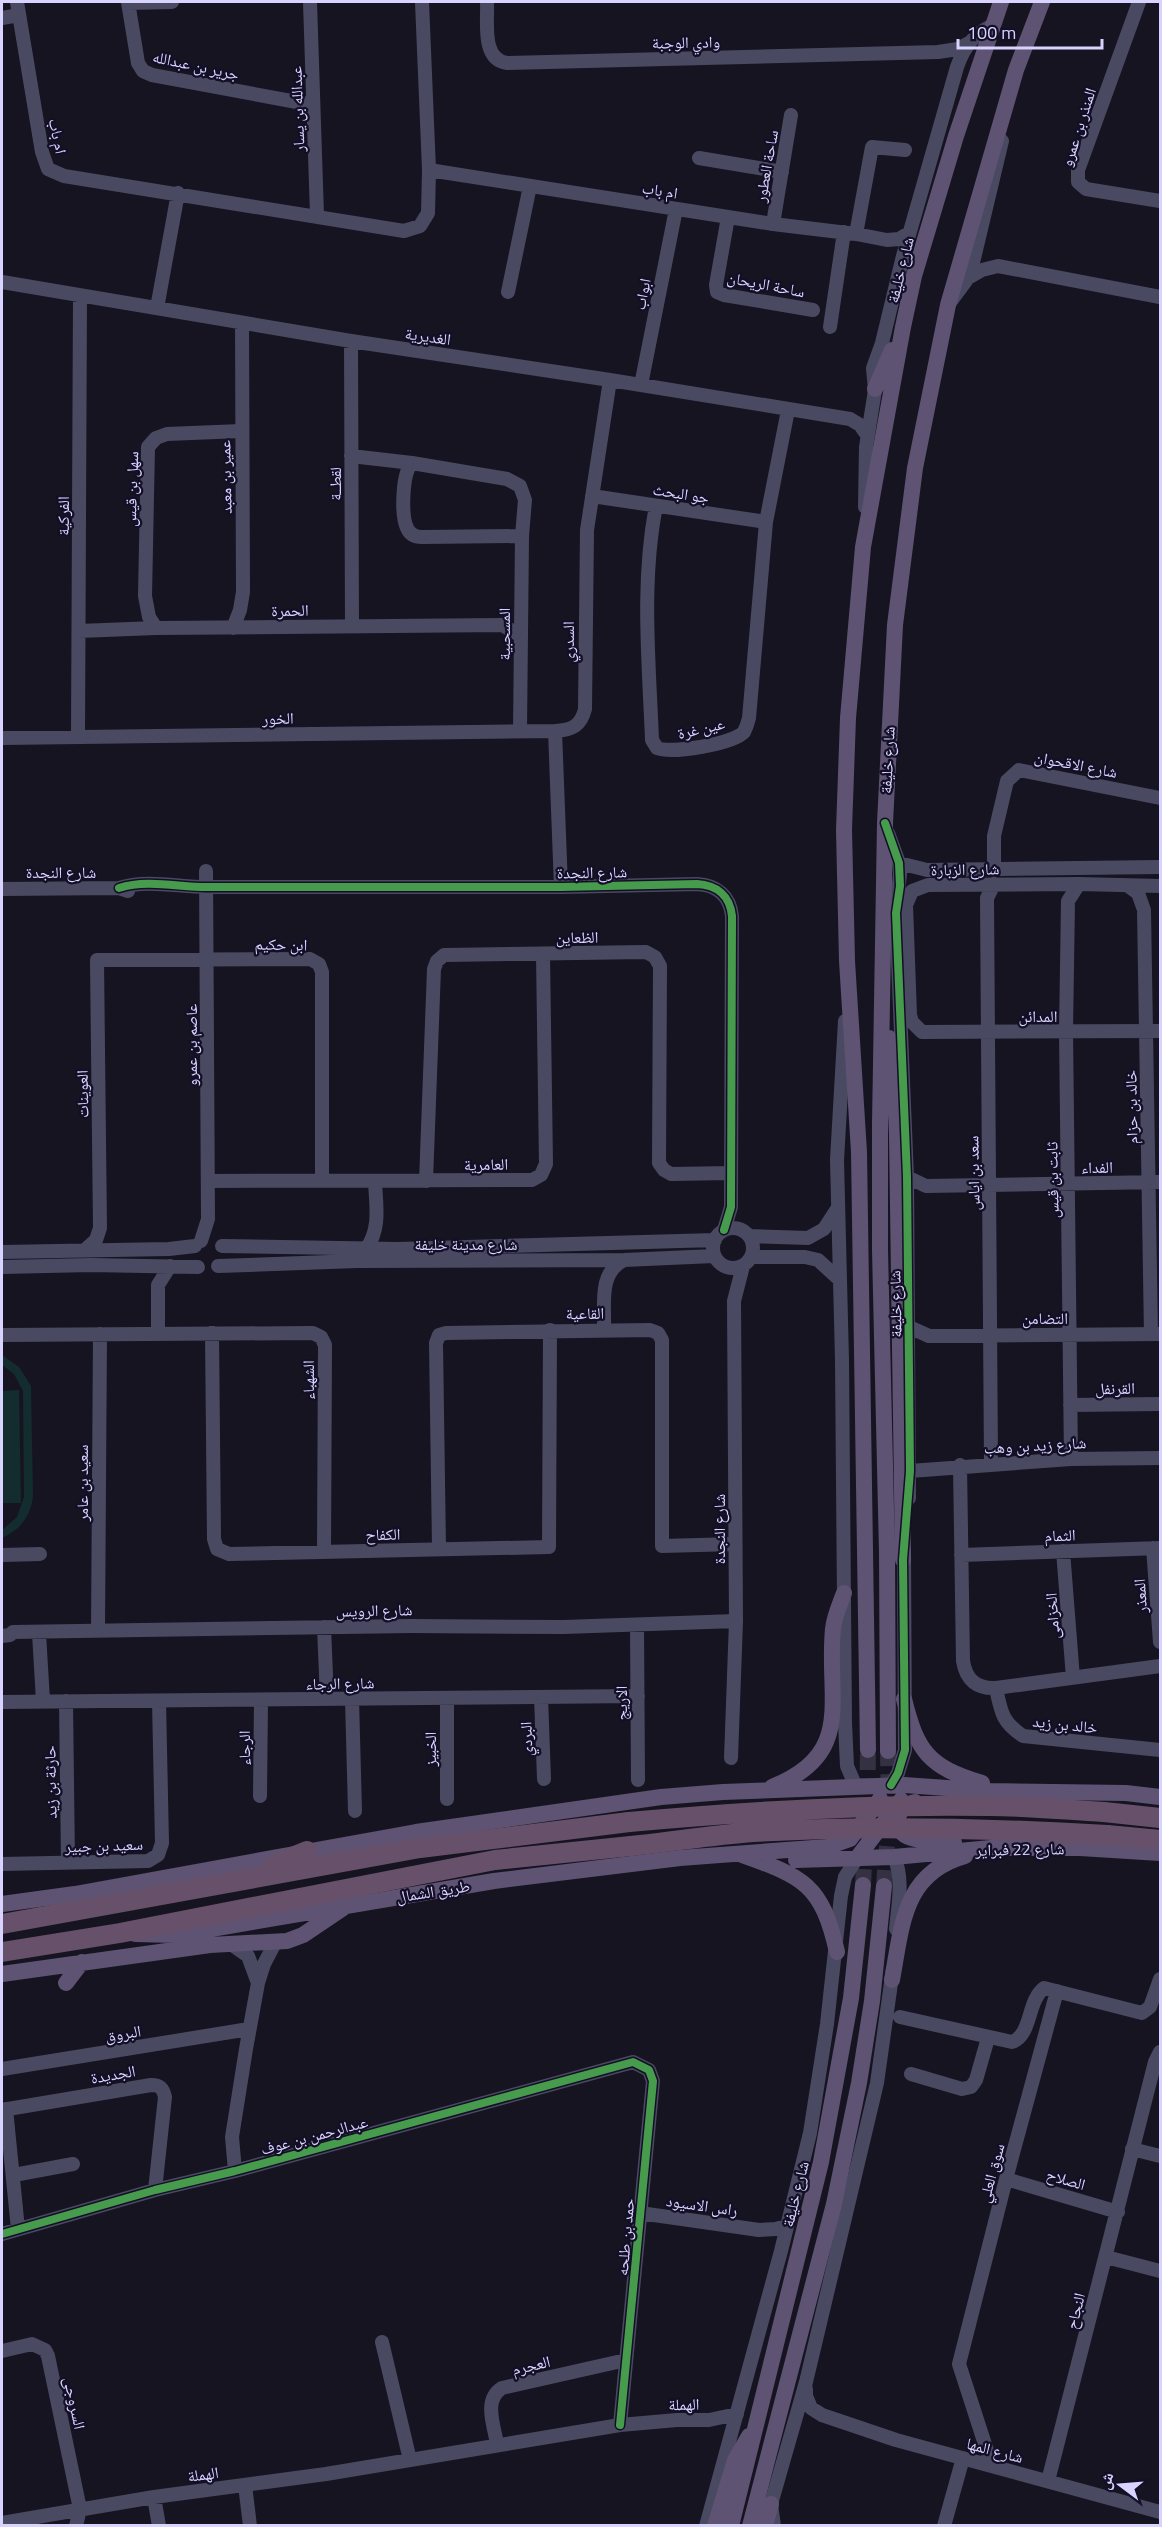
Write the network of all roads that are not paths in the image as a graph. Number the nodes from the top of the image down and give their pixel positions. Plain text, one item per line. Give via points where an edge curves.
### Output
1 (128, 2) edge
2 (172, 2) edge
3 (310, 2) edge
4 (422, 2) edge
5 (487, 2) edge
6 (1001, 2) edge
7 (1042, 2) edge
8 (1139, 2) edge
9 (18, 8) edge
10 (2, 18) edge
11 (993, 25) junction
12 (969, 43) junction
13 (938, 52) junction
14 (957, 67) junction
15 (313, 105) junction
16 (1004, 110) junction
17 (791, 115) dead end
18 (905, 150) dead end
19 (699, 158) dead end
20 (429, 170) junction
21 (782, 172) junction
22 (530, 186) junction
23 (177, 193) junction
24 (1161, 201) edge
25 (676, 209) junction
26 (318, 215) junction
27 (728, 217) junction
28 (773, 224) junction
29 (850, 233) junction
30 (909, 233) junction
31 (887, 240) junction
32 (978, 244) junction
33 (903, 256) junction
34 (998, 267) junction
35 (968, 278) junction
36 (2, 282) edge
37 (508, 292) dead end
38 (80, 296) junction
39 (1161, 297) edge
40 (948, 305) junction
41 (157, 308) junction
42 (813, 310) dead end
43 (242, 323) junction
44 (830, 327) dead end
45 (903, 327) junction
46 (351, 341) junction
47 (610, 380) junction
48 (641, 385) junction
49 (875, 389) junction
50 (872, 406) junction
51 (788, 410) junction
52 (850, 419) junction
53 (241, 430) junction
54 (867, 435) junction
55 (351, 456) junction
56 (412, 463) junction
57 (592, 496) junction
58 (656, 506) junction
59 (766, 522) junction
60 (866, 533) junction
61 (522, 536) junction
62 (521, 612) junction
63 (502, 625) junction
64 (352, 626) junction
65 (156, 628) junction
66 (233, 628) junction
67 (79, 631) junction
68 (520, 636) junction
69 (520, 731) junction
70 (555, 731) junction
71 (78, 737) junction
72 (2, 738) edge
73 (1161, 798) edge
74 (885, 824) junction
75 (899, 863) junction
76 (1161, 867) edge
77 (927, 870) junction
78 (994, 870) junction
79 (206, 871) dead end
80 (1054, 884) junction
81 (1079, 884) junction
82 (994, 885) junction
83 (561, 886) junction
84 (900, 886) junction
85 (1128, 886) junction
86 (1161, 886) edge
87 (206, 887) junction
88 (2, 889) edge
89 (1068, 901) junction
90 (543, 954) junction
91 (97, 960) joint
92 (207, 960) junction
93 (847, 978) junction
94 (883, 1005) junction
95 (916, 1028) joint
96 (1154, 1031) edge
97 (988, 1032) junction
98 (1066, 1032) junction
99 (731, 1173) junction
100 (907, 1177) junction
101 (322, 1180) junction
102 (208, 1181) junction
103 (426, 1181) junction
104 (375, 1182) junction
105 (1155, 1183) edge
106 (990, 1184) junction
107 (1068, 1184) junction
108 (926, 1186) junction
109 (907, 1199) junction
110 (731, 1207) junction
111 (838, 1207) junction
112 (208, 1219) junction
113 (376, 1226) junction
114 (100, 1228) junction
115 (746, 1233) junction
116 (719, 1235) junction
117 (198, 1243) junction
118 (219, 1244) junction
119 (86, 1249) junction
120 (116, 1249) junction
121 (366, 1249) junction
122 (398, 1249) junction
123 (2, 1252) edge
124 (714, 1256) junction
125 (585, 1260) junction
126 (624, 1260) junction
127 (747, 1262) junction
128 (142, 1266) junction
129 (171, 1266) junction
130 (218, 1266) junction
131 (725, 1266) junction
132 (198, 1267) junction
133 (2, 1268) edge
134 (605, 1280) junction
135 (840, 1280) junction
136 (157, 1292) junction
137 (734, 1301) junction
138 (909, 1327) junction
139 (604, 1329) junction
140 (550, 1330) junction
141 (100, 1334) junction
142 (158, 1334) junction
143 (212, 1334) junction
144 (1156, 1334) edge
145 (2, 1335) edge
146 (990, 1335) junction
147 (1070, 1335) junction
148 (929, 1336) junction
149 (909, 1350) junction
150 (1161, 1404) edge
151 (1070, 1405) junction
152 (1161, 1458) edge
153 (1071, 1459) junction
154 (991, 1463) junction
155 (960, 1466) junction
156 (910, 1471) junction
157 (735, 1544) junction
158 (439, 1548) junction
159 (1157, 1548) edge
160 (324, 1551) junction
161 (1063, 1551) junction
162 (40, 1554) dead end
163 (2, 1555) edge
164 (961, 1555) junction
165 (903, 1560) junction
166 (844, 1593) junction
167 (736, 1622) junction
168 (637, 1625) junction
169 (324, 1628) junction
170 (98, 1631) junction
171 (5, 1632) edge
172 (39, 1633) junction
173 (1161, 1642) edge
174 (1161, 1666) edge
175 (1073, 1678) junction
176 (996, 1688) junction
177 (638, 1696) junction
178 (541, 1697) junction
179 (447, 1698) junction
180 (327, 1699) junction
181 (352, 1699) junction
182 (904, 1699) junction
183 (261, 1700) junction
184 (44, 1701) junction
185 (66, 1701) junction
186 (159, 1701) junction
187 (2, 1702) edge
188 (868, 1750) tunnel mouth
189 (888, 1750) tunnel mouth
190 (1161, 1750) edge
191 (730, 1758) dead end
192 (544, 1779) dead end
193 (638, 1779) dead end
194 (891, 1785) junction
195 (922, 1786) junction
196 (856, 1788) junction
197 (827, 1789) junction
198 (763, 1791) junction
199 (990, 1791) junction
200 (1012, 1791) junction
201 (260, 1796) dead end
202 (1161, 1797) edge
203 (447, 1799) dead end
204 (355, 1811) dead end
205 (1161, 1818) edge
206 (874, 1821) junction
207 (1161, 1840) edge
208 (631, 1846) joint
209 (827, 1847) junction
210 (991, 1848) junction
211 (1014, 1848) junction
212 (307, 1851) junction
213 (736, 1852) junction
214 (1161, 1853) edge
215 (916, 1854) junction
216 (894, 1857) junction
217 (857, 1858) junction
218 (759, 1861) junction
219 (68, 1863) junction
220 (2, 1864) edge
221 (863, 1885) tunnel mouth
222 (884, 1886) tunnel mouth
223 (126, 1902) junction
224 (2, 1904) edge
225 (346, 1905) junction
226 (2, 1924) edge
227 (120, 1933) junction
228 (154, 1935) junction
229 (275, 1943) junction
230 (231, 1944) junction
231 (210, 1945) junction
232 (2, 1952) edge
233 (837, 1952) junction
234 (82, 1962) junction
235 (2, 1974) edge
236 (1161, 1979) edge
237 (892, 1980) junction
238 (66, 1983) dead end
239 (258, 1983) junction
240 (1057, 1991) junction
241 (900, 2017) dead end
242 (249, 2029) junction
243 (988, 2038) junction
244 (1161, 2052) edge
245 (633, 2062) joint
246 (2, 2069) edge
247 (911, 2074) dead end
248 (4, 2110) edge
249 (1132, 2149) junction
250 (1161, 2156) edge
251 (73, 2164) dead end
252 (235, 2170) junction
253 (14, 2175) junction
254 (1006, 2179) junction
255 (155, 2190) junction
256 (1118, 2212) junction
257 (640, 2213) junction
258 (786, 2226) junction
259 (18, 2229) junction
260 (759, 2229) junction
261 (2, 2234) edge
262 (781, 2251) junction
263 (1106, 2257) junction
264 (1161, 2271) edge
265 (382, 2342) dead end
266 (2, 2351) edge
267 (626, 2360) junction
268 (806, 2382) junction
269 (737, 2414) junction
270 (822, 2415) junction
271 (710, 2420) junction
272 (620, 2425) junction
273 (756, 2429) junction
274 (793, 2432) junction
275 (730, 2438) junction
276 (497, 2444) junction
277 (963, 2458) junction
278 (410, 2460) junction
279 (992, 2466) junction
280 (1048, 2481) junction
281 (245, 2484) junction
282 (154, 2497) junction
283 (771, 2504) junction
284 (80, 2509) junction
285 (1160, 2509) edge
286 (2, 2523) edge
287 (76, 2526) edge
288 (159, 2526) edge
289 (250, 2526) edge
290 (706, 2526) edge
291 (715, 2526) edge
292 (731, 2526) edge
293 (750, 2526) edge
294 (765, 2526) edge
295 (774, 2526) edge
296 (944, 2526) edge

1 - 2 street
1 - 15 street, جرير بن عبدالله via 138,63 143,71
3 - 15 street, عبدالله بن يسار
4 - 20 street, ام باب
5 - 13 street, وادي الوجبة via 490,51 502,63
6 - 11 main road, شارع خليفة
7 - 16 main road, شارع خليفة
8 - 24 street, المنذر بن عمرو via 1078,170 1078,182 1086,189
9 - 10 street, ام باب
9 - 23 street, ام باب via 48,168 64,176
11 - 12 street, شارع خليفة
11 - 45 main road, شارع خليفة via 929,225
12 - 13 street, وادي الوجبة
12 - 14 street, شارع خليفة
13 - 14 street
14 - 30 street, شارع خليفة
15 - 26 street, عبدالله بن يسار
16 - 32 street, شارع خليفة via 1001,149
16 - 40 main road, شارع خليفة
17 - 21 street, ساحة العطور
18 - 29 street via 872,147
19 - 21 street
20 - 22 street, ام باب
20 - 26 street, ام باب via 428,213 420,226 405,231
21 - 28 street, ساحة العطور
22 - 25 street, ام باب
22 - 37 street
23 - 26 street, ام باب
23 - 41 street
25 - 27 street, ام باب
25 - 48 street, ابواب
27 - 28 street, ام باب
27 - 42 street, ساحة الريحان via 717,292
28 - 29 street, ام باب
29 - 31 street, ام باب
29 - 44 street
30 - 31 street, ام باب
30 - 33 street, شارع خليفة
31 - 33 street
32 - 34 street
32 - 35 street, شارع خليفة
33 - 49 street, شارع خليفة via 873,368
34 - 35 street
34 - 39 street
35 - 40 street, شارع خليفة
36 - 38 street, الغديرية
38 - 41 street, الغديرية
38 - 67 street, الفركية
40 - 74 main road, شارع خليفة via 908,511 895,625
41 - 43 street, الغديرية
43 - 46 street, الغديرية
43 - 53 street, عمير بن معبد
45 - 49 main road
45 - 60 main road, شارع خليفة
46 - 47 street, الغديرية
46 - 55 street, لقطــة
47 - 48 street, الغديرية
47 - 57 street, السدري
48 - 51 street, الغديرية
49 - 50 street, شارع خليفة
50 - 52 street
50 - 54 street, شارع خليفة
51 - 52 street, الغديرية
51 - 59 street, عين غرة
52 - 54 street
53 - 65 street, سهل بن قيس via 167,434 148,447 145,596 149,617
53 - 66 street, عمير بن معبد via 243,591
54 - 60 street, شارع خليفة
55 - 56 street, المسحبية
55 - 64 street, لقطــة
56 - 61 street, المسحبية via 516,483 525,500
56 - 61 street via 404,478 406,526 412,534
57 - 58 street, جو البحث
57 - 70 street, السدري via 585,570 585,709 573,728
58 - 59 street, جو البحث
58 - 59 street, عين غرة via 650,536 648,612 651,730 652,740 664,751 734,738 744,731 749,718
60 - 93 main road, شارع خليفة via 848,718 844,830
61 - 62 street, المسحبية
62 - 63 street
62 - 68 street, المسحبية
63 - 64 street, الحمرة
63 - 68 street
64 - 66 street, الحمرة
65 - 66 street, الحمرة
65 - 67 street, الحمرة
67 - 71 street, الفركية
68 - 69 street, المسحبية
69 - 70 street, الخور
69 - 71 street, الخور
70 - 83 street
71 - 72 street, الخور
73 - 78 street, شارع الاقحوان via 1019,770 1007,781 994,836
74 - 75 street, شارع خليفة
74 - 94 main road, شارع خليفة
75 - 77 street, شارع الزبارة
75 - 84 street, شارع خليفة
76 - 78 street, شارع الزبارة
77 - 78 street, شارع الزبارة
77 - 84 street, شارع الزبارة
79 - 87 street, عاصم بن عمرو
80 - 81 street, شارع الزبارة
80 - 82 street, شارع الزبارة
80 - 89 street
81 - 85 street, شارع الزبارة
81 - 89 street
82 - 95 street, شارع الزبارة via 928,885 912,891 908,898 910,1015
82 - 97 street, سعد بن اياس via 987,898
83 - 87 street, شارع النجدة
83 - 99 street, شارع النجدة via 697,884 716,888 727,898 732,916
84 - 100 street, شارع خليفة via 896,913
85 - 86 street, شارع الزبارة
85 - 96 street, خالد بن حزام via 1138,893 1144,910
87 - 88 street, شارع النجدة
87 - 92 street, عاصم بن عمرو
89 - 98 street, ثابت بن قيس
90 - 99 street, الظعاين via 646,952 655,957 660,966 659,1163 671,1174
90 - 103 street, الظعاين via 444,955 437,961
90 - 103 street, العامرية via 546,1164 542,1175 532,1180
91 - 92 street, ابن حكيم
91 - 114 street, العوينات
92 - 101 street, ابن حكيم via 310,958 319,964
92 - 102 street, عاصم بن عمرو
93 - 111 street, شارع خليفة
93 - 188 main road, شارع خليفة via 859,1152
94 - 165 main road via 894,1063 897,1135
94 - 189 main road, شارع خليفة via 880,1250
95 - 97 street, المدائن via 929,1034
96 - 98 street, المدائن
96 - 105 street, خالد بن حزام
97 - 98 street, المدائن
97 - 106 street, سعد بن اياس
98 - 107 street, ثابت بن قيس
99 - 110 street, شارع النجدة
100 - 108 street, الفداء
100 - 109 street, شارع خليفة
101 - 102 street, العامرية
101 - 104 street, العامرية
102 - 112 street, عاصم بن عمرو
103 - 104 street, العامرية
104 - 113 street
105 - 107 street, الفداء
105 - 144 street, خالد بن حزام
106 - 107 street, الفداء
106 - 108 street, الفداء
106 - 146 street, سعد بن اياس
107 - 147 street, ثابت بن قيس
108 - 109 street
109 - 138 street, شارع خليفة
110 - 115 street, شارع النجدة
110 - 116 street, شارع النجدة
111 - 115 street via 824,1229 808,1238
111 - 135 street, شارع خليفة
112 - 117 street, عاصم بن عمرو
112 - 118 street, عاصم بن عمرو
113 - 121 street
113 - 122 street
114 - 119 street via 96,1240
114 - 120 street via 108,1244
115 - 116 street via 730,1228
115 - 127 street via 753,1249
116 - 122 street, شارع مدينة خليفة
116 - 124 street
117 - 118 street via 209,1239
117 - 120 street via 169,1249
117 - 132 street via 193,1257
118 - 121 street, شارع مدينة خليفة
118 - 130 street via 224,1257
119 - 120 street
119 - 123 street
121 - 122 street, شارع مدينة خليفة
124 - 126 street, شارع مدينة خليفة
124 - 131 street
125 - 126 street, شارع مدينة خليفة
125 - 130 street, شارع مدينة خليفة
125 - 134 street via 594,1264
126 - 134 street via 609,1271
127 - 131 street via 734,1268
127 - 135 street via 806,1257 818,1260
127 - 137 street, شارع النجدة
128 - 129 street
128 - 133 street
128 - 136 street
129 - 132 street
129 - 136 street via 161,1278
130 - 132 street via 210,1270
131 - 137 street, شارع النجدة
134 - 139 street
135 - 166 street, شارع خليفة
136 - 142 street
137 - 157 street, شارع النجدة
138 - 148 street, التضامن
138 - 149 street, شارع خليفة
139 - 140 street, القاعية
139 - 157 street, القاعية via 650,1330 662,1340 662,1546
140 - 158 street, القاعية via 440,1335 436,1343
140 - 158 street, الكفاح via 549,1547
141 - 142 street, الشهباء
141 - 145 street, الشهباء
141 - 170 street, سعيد بن عامر
142 - 143 street, الشهباء
143 - 160 street, الكفاح via 217,1549 229,1554
143 - 160 street, الشهباء via 321,1337 325,1345
144 - 147 street, التضامن
146 - 147 street, التضامن
146 - 148 street, التضامن
146 - 154 street, سعد بن اياس
147 - 151 street, ثابت بن قيس
148 - 149 street via 918,1340
149 - 156 street, شارع خليفة
150 - 151 street, القرنفل
151 - 153 street, ثابت بن قيس
152 - 153 street, شارع زيد بن وهب
153 - 154 street, شارع زيد بن وهب
154 - 155 street, شارع زيد بن وهب
155 - 156 street, شارع زيد بن وهب
155 - 164 street
156 - 165 street, شارع خليفة
157 - 167 street, شارع النجدة
158 - 160 street, الكفاح
159 - 161 street, الثمام
159 - 173 street, المعذر
161 - 164 street, الثمام
161 - 175 street, الخزامى
162 - 163 street
164 - 176 street via 963,1661 975,1684
165 - 182 street, شارع خليفة
166 - 196 street, شارع خليفة via 845,1751
166 - 198 main road via 833,1627 832,1726 827,1744 801,1773
167 - 168 street, شارع الرويس
167 - 191 street, شارع النجدة
168 - 169 street, شارع الرويس
168 - 177 street, الاريج
169 - 170 street, شارع الرويس
169 - 180 street
170 - 172 street, شارع الرويس
171 - 172 street, شارع الرويس
172 - 184 street
174 - 175 street
175 - 176 street
176 - 190 street, خالد بن زيد via 1004,1718 1023,1736
177 - 178 street, شارع الرجاء
177 - 193 street, الاريج
178 - 179 street, شارع الرجاء
178 - 192 street, البردي
179 - 181 street, شارع الرجاء
179 - 203 street, الخبيز
180 - 181 street, شارع الرجاء
180 - 183 street, شارع الرجاء
181 - 204 street
182 - 194 street, شارع خليفة via 905,1750
182 - 200 main road via 915,1737 933,1761 955,1774
183 - 186 street, شارع الرجاء
183 - 201 street, الرجاء
184 - 185 street, شارع الرجاء
184 - 187 street, شارع الرجاء
185 - 186 street, شارع الرجاء
185 - 219 street, حارثة بن زيد
186 - 219 street, سعيد بن جبير via 162,1843 158,1855 148,1862
194 - 195 main road
194 - 196 main road
194 - 206 main road, طريق الشمال
195 - 199 main road
195 - 206 main road
196 - 197 main road
196 - 206 main road
197 - 198 main road
197 - 206 main road
197 - 209 main road via 839,1815 836,1833
198 - 212 main road via 616,1803
199 - 200 main road
199 - 210 main road via 963,1798 911,1802 903,1808 898,1823 910,1838
200 - 202 main road
205 - 223 highway, bridge via 992,1806 748,1811 420,1848
206 - 209 main road, طريق الشمال via 850,1839
206 - 215 main road
206 - 216 main road
206 - 217 main road
207 - 208 highway, شارع 22 فبراير, bridge via 977,1828 838,1828 750,1832
208 - 227 highway, طريق الشمال via 495,1860
209 - 213 main road, طريق الشمال
210 - 211 main road, شارع 22 فبراير
210 - 215 main road, شارع 22 فبراير
211 - 214 main road, شارع 22 فبراير
211 - 237 main road via 962,1857 926,1876 916,1887 906,1911
212 - 223 highway via 279,1863 151,1891
212 - 224 main road
213 - 218 main road
213 - 225 main road, طريق الشمال via 494,1881
215 - 216 main road, شارع 22 فبراير
216 - 217 main road, شارع 22 فبراير
216 - 237 street via 900,1890
217 - 218 main road, شارع 22 فبراير
217 - 233 street, شارع خليفة via 843,1885
218 - 233 main road via 798,1879 818,1898 831,1925
219 - 220 street, سعيد بن جبير
221 - 273 main road, شارع خليفة via 851,1998 821,2162
222 - 293 main road via 866,2036 836,2193
223 - 226 highway
225 - 228 main road via 176,1935
225 - 229 main road, طريق الشمال via 303,1935
227 - 228 main road
227 - 232 highway, طريق الشمال
228 - 231 main road via 175,1943
229 - 230 main road, طريق الشمال
229 - 239 street
230 - 231 main road, طريق الشمال
230 - 239 street via 248,1956
231 - 234 main road, طريق الشمال
233 - 258 street, شارع خليفة via 810,2133
234 - 235 main road, طريق الشمال
234 - 238 main road
236 - 240 street via 1150,2007 1142,2013
237 - 268 street via 877,2083
239 - 242 street
240 - 243 street via 1044,1988 1038,1992 1017,2040
240 - 254 street, سوق العلي
241 - 243 street
242 - 246 street, البروق
242 - 252 street via 232,2137
243 - 247 street via 971,2087 962,2089
244 - 249 street, النجاح
245 - 252 street, عبدالرحمن بن عوف
245 - 257 street, حمد بن طلحه via 649,2070 653,2081
248 - 253 street
248 - 255 street, الجديدة via 159,2085 165,2097
249 - 250 street
249 - 256 street, النجاح
251 - 253 street
252 - 255 street, عبدالرحمن بن عوف
253 - 259 street
254 - 256 street, الصلاح
254 - 279 street, سوق العلي via 959,2364
255 - 259 street, عبدالرحمن بن عوف
256 - 263 street, النجاح
257 - 260 street, راس الاسيود
257 - 267 street, حمد بن طلحه
258 - 260 street, راس الاسيود
258 - 262 street, شارع خليفة
259 - 261 street, عبدالرحمن بن عوف
260 - 262 street via 775,2240
262 - 269 street, شارع خليفة
263 - 264 street
263 - 280 street, النجاح
265 - 278 street
266 - 284 street, السروجى via 32,2344 48,2356
267 - 272 street, حمد بن طلحه
267 - 276 street, العجرم via 495,2392 490,2407
268 - 270 street via 806,2396 812,2408
268 - 274 street
269 - 271 street, الهملة
269 - 275 street, شارع خليفة
270 - 274 street via 811,2417
270 - 277 street, شارع المها
271 - 272 street, الهملة
271 - 275 street, الهملة
272 - 276 street, الهملة
273 - 291 main road via 735,2460
273 - 292 main road, شارع خليفة
274 - 283 street
275 - 290 street, شارع خليفة
276 - 278 street, الهملة
277 - 279 street, شارع المها
277 - 296 street
278 - 281 street, الهملة
279 - 280 street, شارع المها
280 - 285 street, شارع المها
281 - 282 street, الهملة
281 - 289 street
282 - 284 street, الهملة
282 - 288 street
283 - 294 main road
283 - 295 street
284 - 286 street, الهملة
284 - 287 street

